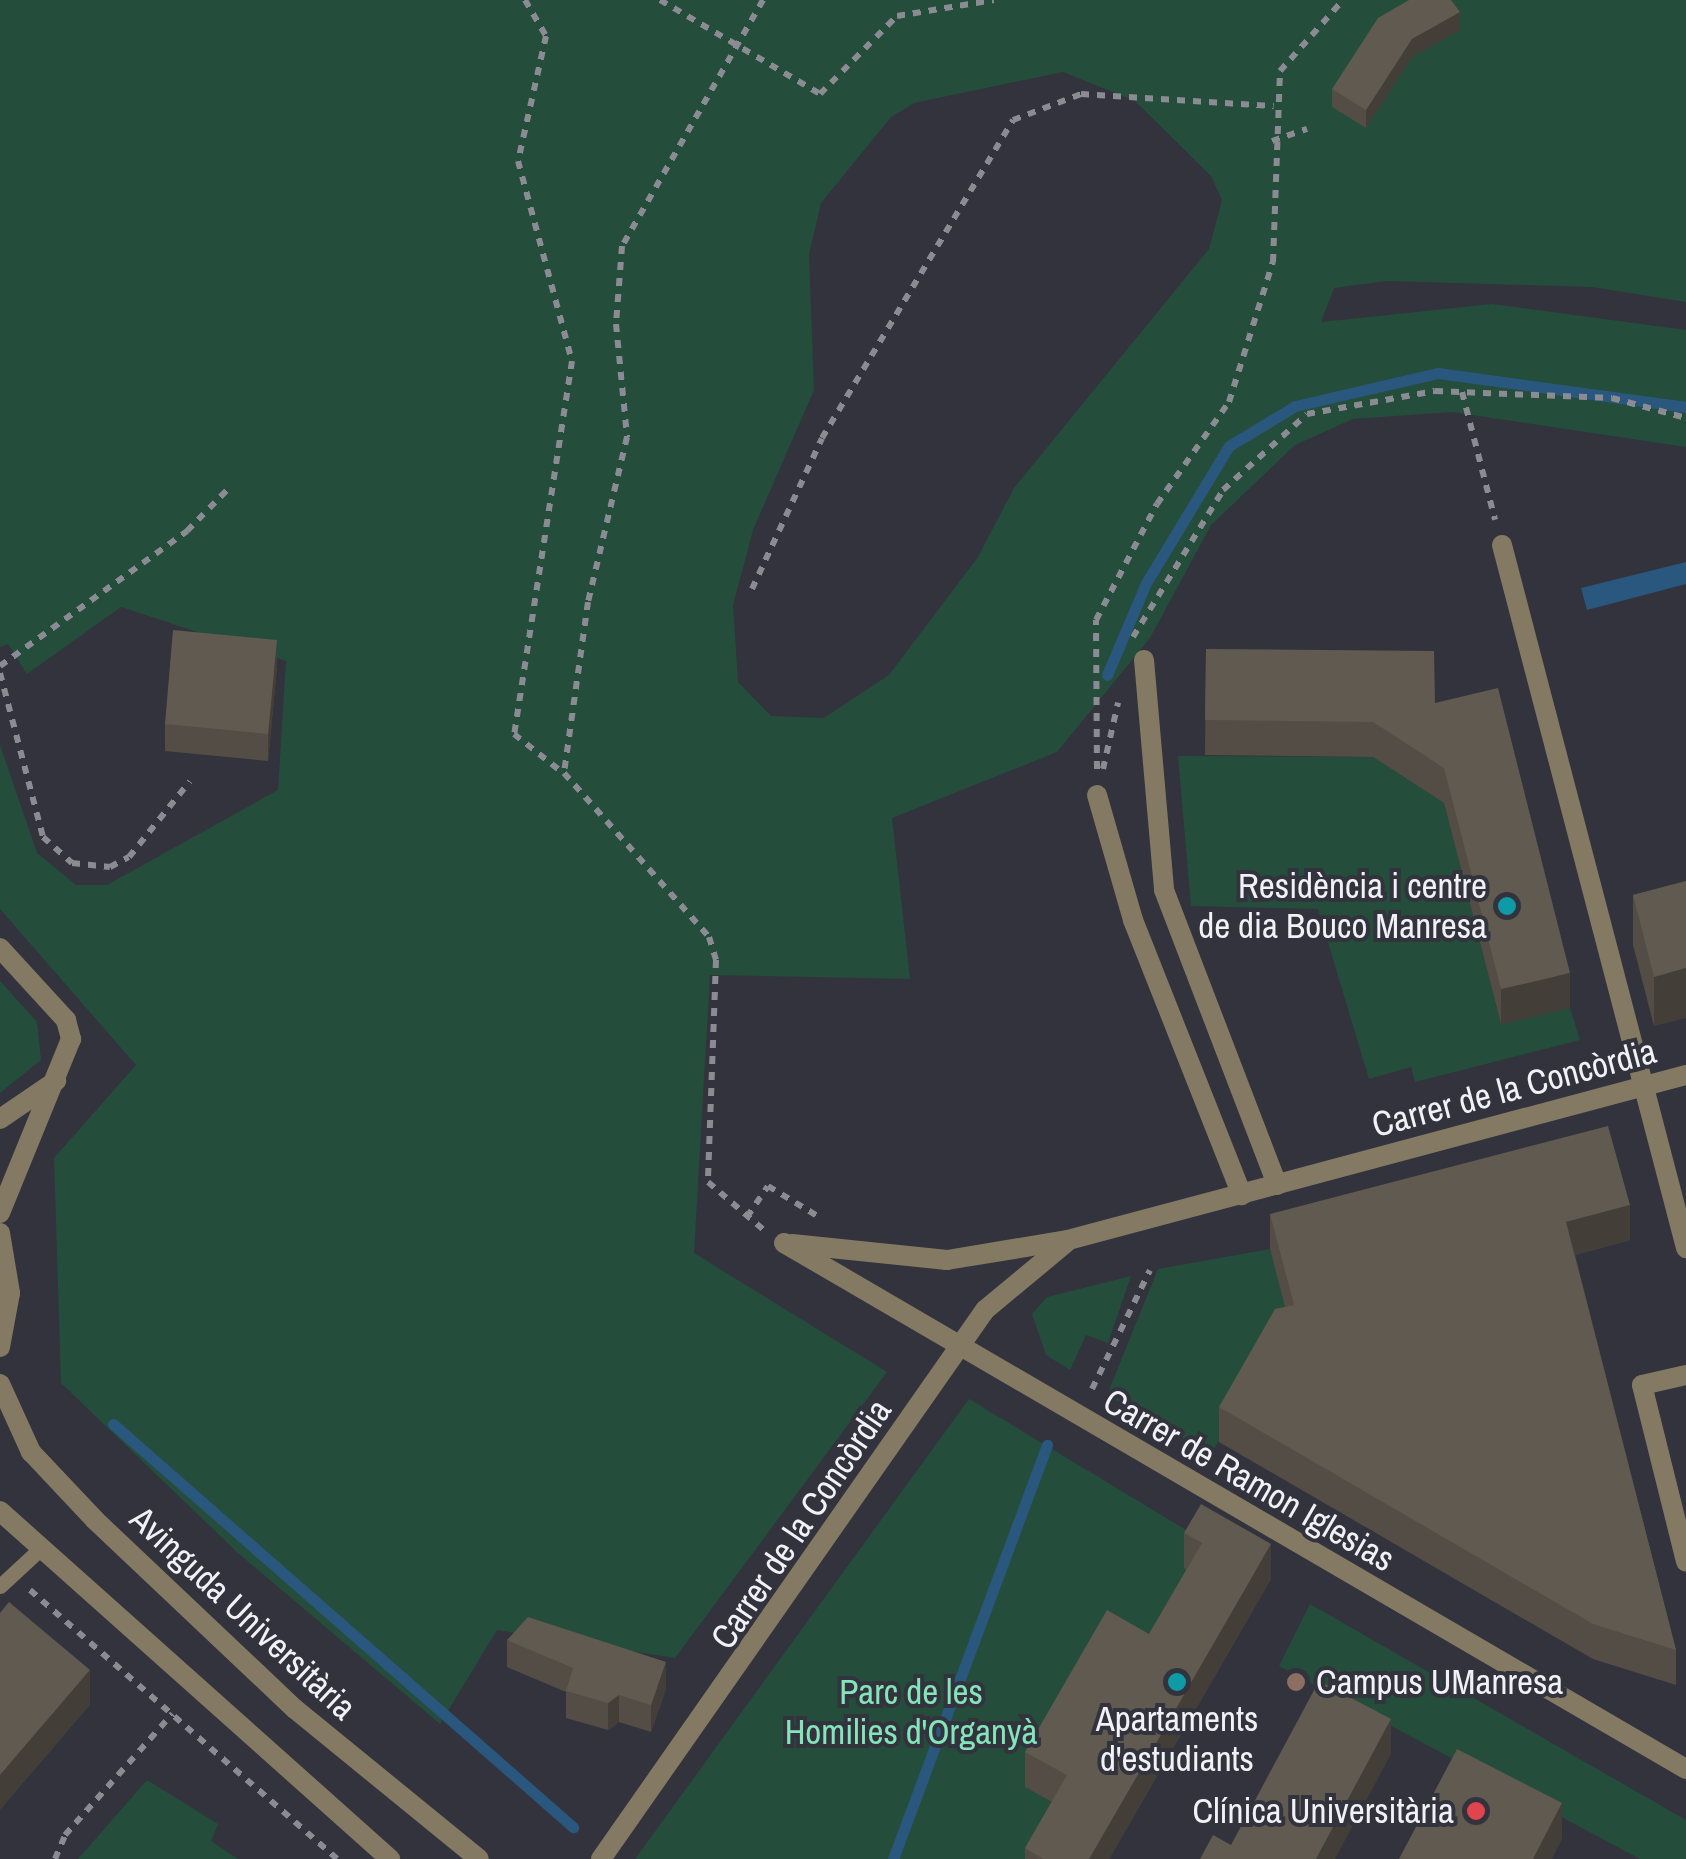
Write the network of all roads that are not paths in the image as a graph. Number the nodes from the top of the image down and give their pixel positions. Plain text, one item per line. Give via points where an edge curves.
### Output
1 (1502, 545) road end
2 (1137, 657) road end
3 (1098, 795) road end
4 (0, 948) edge
5 (1686, 1075) edge
6 (62, 1077) junction
7 (1650, 1084) junction
8 (0, 1120) edge
9 (1277, 1185) junction
10 (1242, 1195) junction
11 (0, 1213) edge
12 (0, 1233) edge
13 (1068, 1240) junction
14 (784, 1243) joint
15 (1686, 1248) edge
16 (0, 1347) edge
17 (958, 1351) junction
18 (1686, 1375) edge
19 (0, 1384) edge
20 (0, 1511) edge
21 (41, 1548) junction
22 (1686, 1562) edge
23 (6, 1580) edge
24 (1686, 1768) edge
25 (390, 1859) edge
26 (479, 1859) edge
27 (601, 1859) edge

1 - 7 street
2 - 9 street via 1164,890
3 - 10 street via 1133,920
4 - 6 street via 66,1020 71,1058
5 - 7 street, Carrer de la Concòrdia
6 - 8 street
6 - 11 street
7 - 9 street, Carrer de la Concòrdia
7 - 15 street
9 - 10 street, Carrer de la Concòrdia
10 - 13 street, Carrer de la Concòrdia
12 - 16 street via 10,1293
13 - 14 street, Carrer de la Concòrdia via 947,1260
13 - 17 street, Carrer de la Concòrdia via 985,1310
14 - 17 street, Carrer de Ramon Iglesias
17 - 24 street, Carrer de Ramon Iglesias
17 - 27 street, Carrer de la Concòrdia
18 - 22 street via 1642,1385
19 - 26 street, Avinguda Universitària via 31,1452 95,1520 295,1709
20 - 21 street
21 - 23 lane
21 - 25 street

